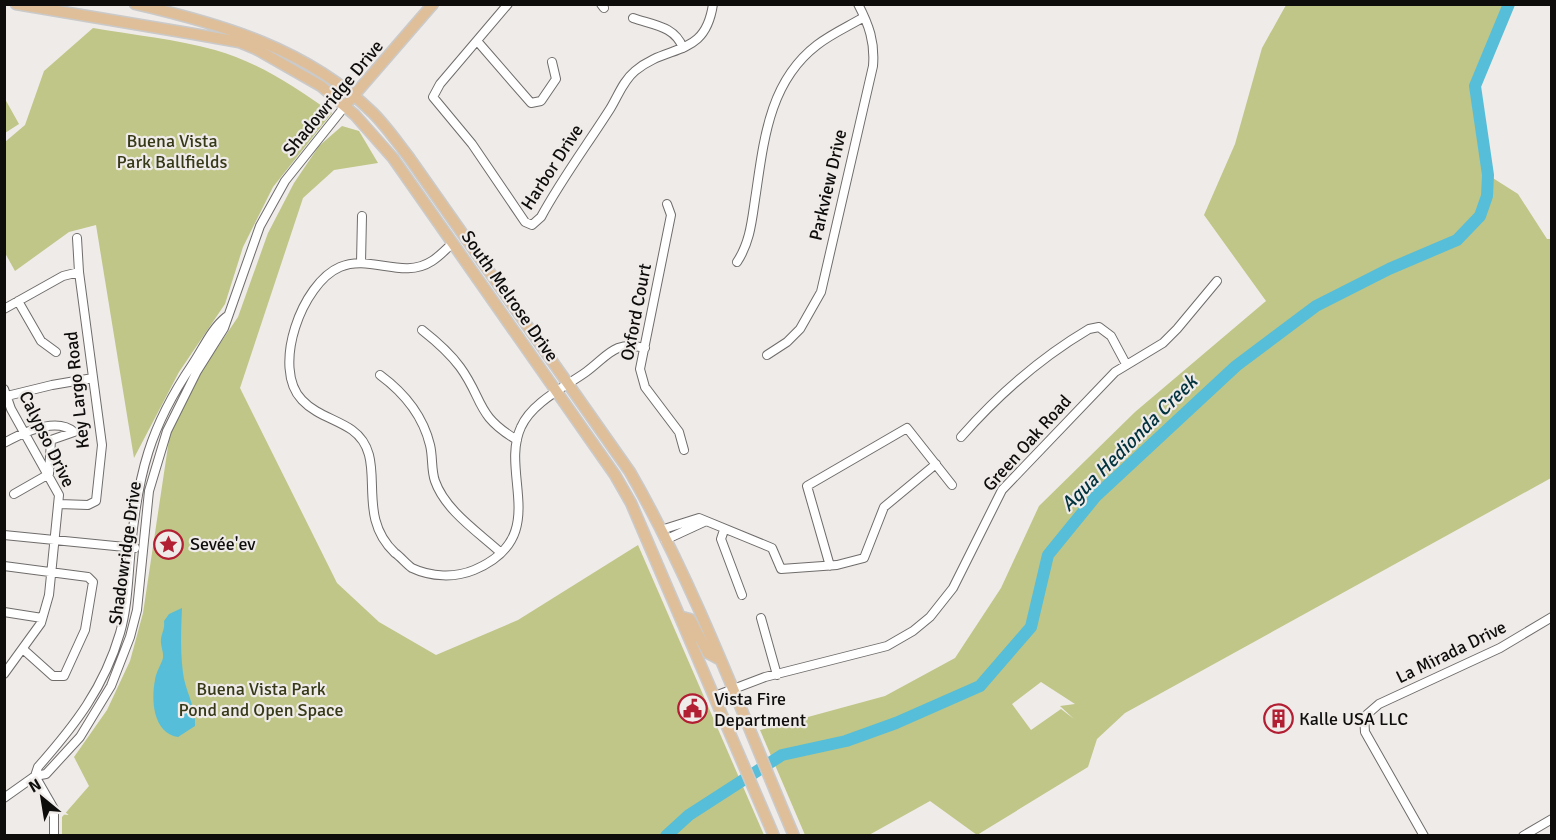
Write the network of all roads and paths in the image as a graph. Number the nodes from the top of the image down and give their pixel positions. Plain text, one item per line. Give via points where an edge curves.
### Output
1 (16, 4) edge
2 (135, 4) edge
3 (433, 4) edge
4 (508, 4) edge
5 (713, 4) edge
6 (858, 4) edge
7 (864, 17) junction
8 (633, 18) dead end
9 (478, 42) junction
10 (683, 48) junction
11 (552, 62) dead end
12 (353, 96) junction
13 (345, 106) junction
14 (667, 204) dead end
15 (362, 216) dead end
16 (77, 238) dead end
17 (453, 243) junction
18 (361, 262) junction
19 (737, 262) dead end
20 (79, 272) junction
21 (1217, 280) dead end
22 (18, 301) junction
23 (4, 309) edge
24 (226, 317) junction
25 (422, 330) dead end
26 (645, 348) junction
27 (56, 352) dead end
28 (766, 355) dead end
29 (1126, 364) junction
30 (380, 375) dead end
31 (93, 378) junction
32 (569, 383) junction
33 (557, 392) junction
34 (6, 393) edge
35 (24, 432) junction
36 (961, 437) dead end
37 (517, 440) junction
38 (4, 443) edge
39 (684, 450) dead end
40 (936, 464) junction
41 (49, 474) junction
42 (952, 484) dead end
43 (14, 494) dead end
44 (59, 504) junction
45 (724, 530) junction
46 (4, 535) edge
47 (663, 535) junction
48 (56, 540) junction
49 (131, 548) junction
50 (141, 549) junction
51 (500, 552) junction
52 (4, 566) edge
53 (830, 566) junction
54 (51, 574) junction
55 (742, 595) dead end
56 (4, 612) edge
57 (682, 617) junction
58 (1551, 617) edge
59 (42, 618) junction
60 (761, 618) dead end
61 (24, 650) junction
62 (719, 659) junction
63 (4, 674) edge
64 (777, 675) junction
65 (732, 688) junction
66 (715, 696) junction
67 (35, 776) junction
68 (4, 798) edge
69 (1551, 819) edge
70 (54, 836) edge
71 (774, 836) edge
72 (794, 836) edge
73 (1424, 836) edge
74 (1523, 836) edge

1 - 13 main road, South Melrose Drive via 239,42 293,68
2 - 12 main road, South Melrose Drive via 204,21 279,47
3 - 12 main road, Shadowridge Drive
4 - 9 street, Harbor Drive
5 - 10 street, Harbor Drive via 703,35
6 - 7 street, Parkview Drive
7 - 19 street via 810,51 776,96 765,132 748,246
7 - 28 street, Parkview Drive via 873,39 873,66 820,292 800,329
8 - 10 street via 671,30
9 - 10 street, Harbor Drive via 440,84 433,98 472,144 525,222 532,225 542,217 633,72
9 - 11 street via 531,103 541,101 556,79
12 - 13 main road, Shadowridge Drive
12 - 32 main road, South Melrose Drive via 374,114 408,156
13 - 17 main road, South Melrose Drive via 393,158
13 - 24 street, Shadowridge Drive via 285,181 260,226
14 - 26 street, Oxford Court via 671,216
15 - 18 street
16 - 20 street, Key Largo Road
17 - 18 street via 433,261 408,268
17 - 33 main road, South Melrose Drive
18 - 51 street via 339,267 317,284 292,340 290,378 301,399 320,415 355,432 364,443 370,458 371,503 377,527 386,543 411,567 449,576 477,569
20 - 22 street via 63,276
20 - 31 street, Key Largo Road
21 - 29 street, Green Oak Road via 1163,343
22 - 23 street
22 - 27 street via 41,341
24 - 49 street, Shadowridge Drive via 216,325 178,384 156,427 138,489
24 - 50 street, Shadowridge Drive via 224,328 177,408 160,449
25 - 37 street via 460,367 486,417
26 - 32 street via 620,347 604,354
26 - 39 street, Oxford Court via 640,369 645,387 679,432
29 - 36 street via 1111,336 1098,327 1089,329 1034,366
29 - 64 street, Green Oak Road via 1002,490 953,588 930,617 887,646
30 - 51 street via 394,386 418,418 429,444 435,481 446,502
31 - 34 street
31 - 44 street, Key Largo Road via 102,445 98,495 88,505
32 - 33 street
32 - 47 main road, South Melrose Drive via 630,472
33 - 37 street via 525,420
33 - 57 main road, South Melrose Drive via 631,503
34 - 35 street, Calypso Drive
35 - 38 street
35 - 41 street, Calypso Drive
35 - 41 street via 67,426 74,432 51,441
37 - 51 street via 517,524
40 - 42 street
40 - 53 street via 884,507 864,558
40 - 53 street via 907,428 807,486
41 - 43 street
41 - 44 street, Calypso Drive via 60,495
44 - 48 street, Calypso Drive
45 - 47 street via 704,522
45 - 53 street via 772,548 781,569
45 - 55 street via 721,539
46 - 48 street
47 - 62 main road, South Melrose Drive
48 - 49 street
48 - 54 street, Calypso Drive
49 - 50 street
49 - 67 street, Shadowridge Drive via 126,608 109,665 84,712 38,767
50 - 67 street, Shadowridge Drive via 137,610 111,686 80,737 46,774
52 - 54 street
54 - 59 street, Calypso Drive
54 - 61 street via 88,577 93,582 86,630 64,676 53,676
56 - 59 street
57 - 62 main road via 693,623 708,653
57 - 66 main road, South Melrose Drive
58 - 73 street, La Mirada Drive via 1500,648 1379,704 1364,717 1371,742
59 - 61 street, Calypso Drive
60 - 64 street
61 - 63 street, Calypso Drive
62 - 65 main road, South Melrose Drive
64 - 65 street, Green Oak Road
65 - 66 street, Green Oak Road
65 - 72 main road, South Melrose Drive
66 - 71 main road, South Melrose Drive
67 - 68 street, Shadowridge Drive
67 - 70 street via 54,809
69 - 74 street

